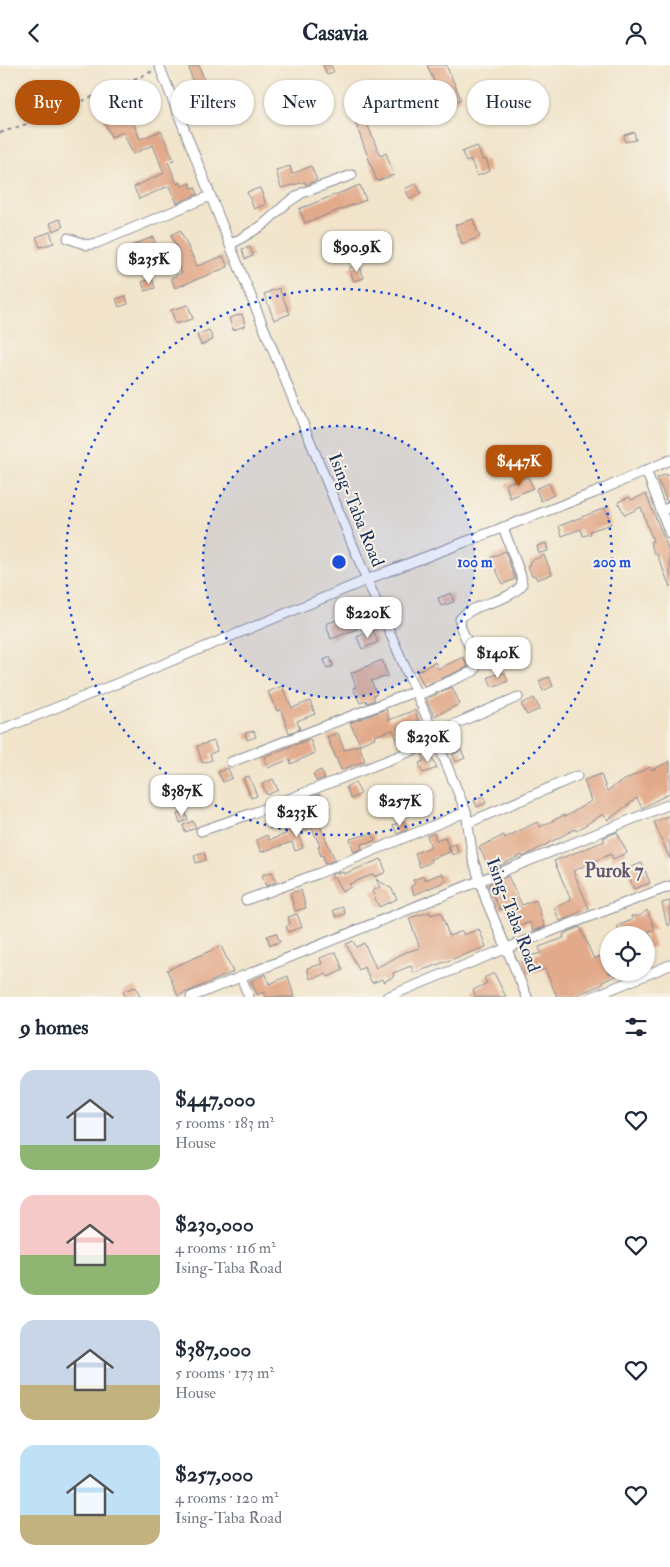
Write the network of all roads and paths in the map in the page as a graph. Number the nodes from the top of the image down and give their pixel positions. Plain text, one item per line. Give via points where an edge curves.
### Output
1 (162, 66) edge
2 (0, 133) edge
3 (352, 175) dead end
4 (210, 196) junction
5 (68, 238) dead end
6 (230, 245) junction
7 (670, 460) edge
8 (646, 470) junction
9 (670, 507) edge
10 (660, 511) junction
11 (503, 527) junction
12 (670, 534) edge
13 (368, 580) junction
14 (417, 693) junction
15 (518, 697) dead end
16 (0, 730) edge
17 (436, 737) junction
18 (232, 762) dead end
19 (576, 776) dead end
20 (670, 804) edge
21 (466, 812) junction
22 (468, 823) junction
23 (200, 831) dead end
24 (480, 882) junction
25 (670, 886) edge
26 (246, 900) dead end
27 (507, 948) junction
28 (670, 965) edge
29 (241, 977) junction
30 (191, 997) edge
31 (249, 997) edge
32 (387, 997) edge
33 (527, 997) edge
34 (592, 997) edge

1 - 2 path via 38,120
1 - 4 street, Ising-Taba Road
3 - 6 street via 302,193 263,225
4 - 5 street via 97,243 87,245
4 - 6 street, Ising-Taba Road
6 - 13 street, Ising-Taba Road
7 - 8 street
8 - 10 street
8 - 11 street
9 - 10 street
10 - 12 street
11 - 13 street
11 - 14 street via 522,585 513,594 460,619 476,661 474,671
13 - 14 street, Ising-Taba Road
13 - 16 street
14 - 17 street, Ising-Taba Road
14 - 18 street
15 - 17 street
17 - 21 street, Ising-Taba Road
17 - 23 street via 253,813
19 - 22 street
20 - 24 street
21 - 22 street, Ising-Taba Road
21 - 26 street
22 - 24 street, Ising-Taba Road
24 - 27 street, Ising-Taba Road
24 - 29 street
25 - 27 street
27 - 32 street
27 - 33 street, Ising-Taba Road
28 - 34 street
29 - 30 street
29 - 31 street

